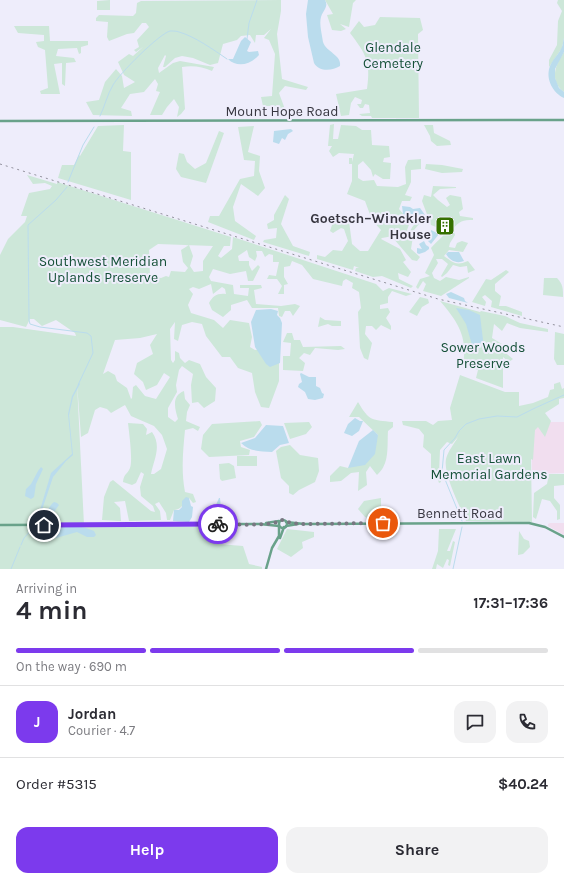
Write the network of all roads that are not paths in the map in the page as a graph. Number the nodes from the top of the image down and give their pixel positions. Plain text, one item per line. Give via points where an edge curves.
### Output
1 (564, 120) edge
2 (0, 121) edge
3 (279, 521) junction
4 (286, 522) junction
5 (260, 524) junction
6 (304, 524) junction
7 (0, 525) edge
8 (279, 526) junction
9 (285, 527) junction
10 (564, 537) edge
11 (272, 552) junction
12 (266, 569) edge

1 - 2 street, Mount Hope Road
3 - 4 street, Bennett Road
3 - 5 street
3 - 8 street
4 - 6 street, Bennett Road
4 - 9 street
5 - 7 street
5 - 8 street
6 - 9 street, Bennett Road
6 - 10 street, Bennett Road via 529,523 545,527
8 - 9 street
8 - 11 street via 279,535
9 - 11 street
11 - 12 street

